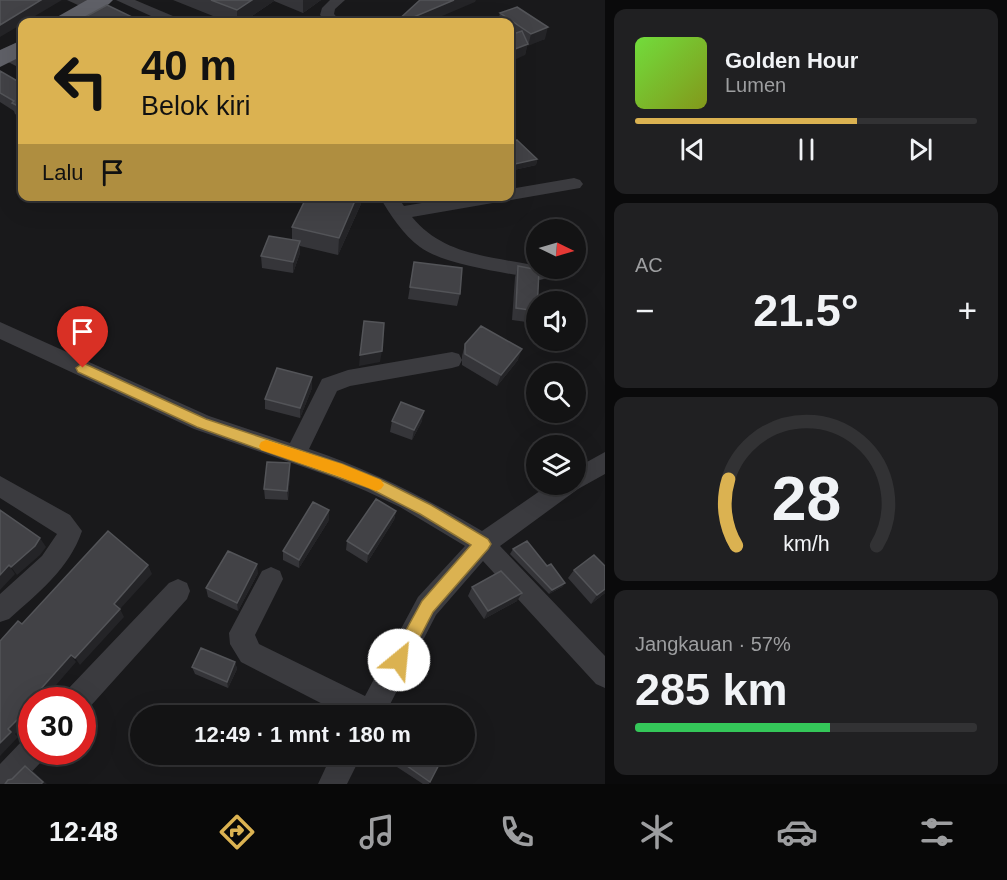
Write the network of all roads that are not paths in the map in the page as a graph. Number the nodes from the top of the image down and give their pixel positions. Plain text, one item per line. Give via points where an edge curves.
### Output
1 (123, 0) edge
2 (338, 0) edge
3 (89, 2) edge
4 (70, 18) edge
5 (166, 18) edge
6 (330, 18) edge
7 (574, 184) dead end
8 (514, 194) edge
9 (391, 201) edge
10 (471, 201) edge
11 (400, 213) junction
12 (526, 270) edge
13 (0, 330) edge
14 (452, 360) dead end
15 (295, 455) junction
16 (605, 462) edge
17 (586, 474) edge
18 (0, 486) edge
19 (553, 495) edge
20 (483, 544) junction
21 (271, 579) dead end
22 (178, 591) dead end
23 (0, 610) edge
24 (605, 675) edge
25 (89, 687) edge
26 (351, 705) edge
27 (374, 705) edge
28 (19, 765) edge
29 (342, 765) edge
30 (1, 784) edge
31 (333, 784) edge

1 - 5 street
2 - 6 street via 329,8
3 - 4 highway
7 - 8 street
9 - 11 street
10 - 11 street
11 - 12 street via 429,245
13 - 15 street via 202,423
14 - 15 street via 348,378 329,385
15 - 20 street via 374,484
16 - 17 street
18 - 23 street via 62,523 70,532 49,564
19 - 20 street
20 - 24 street
20 - 27 street via 427,606
21 - 26 street via 242,633 245,648
22 - 25 street
28 - 30 street
29 - 31 street

